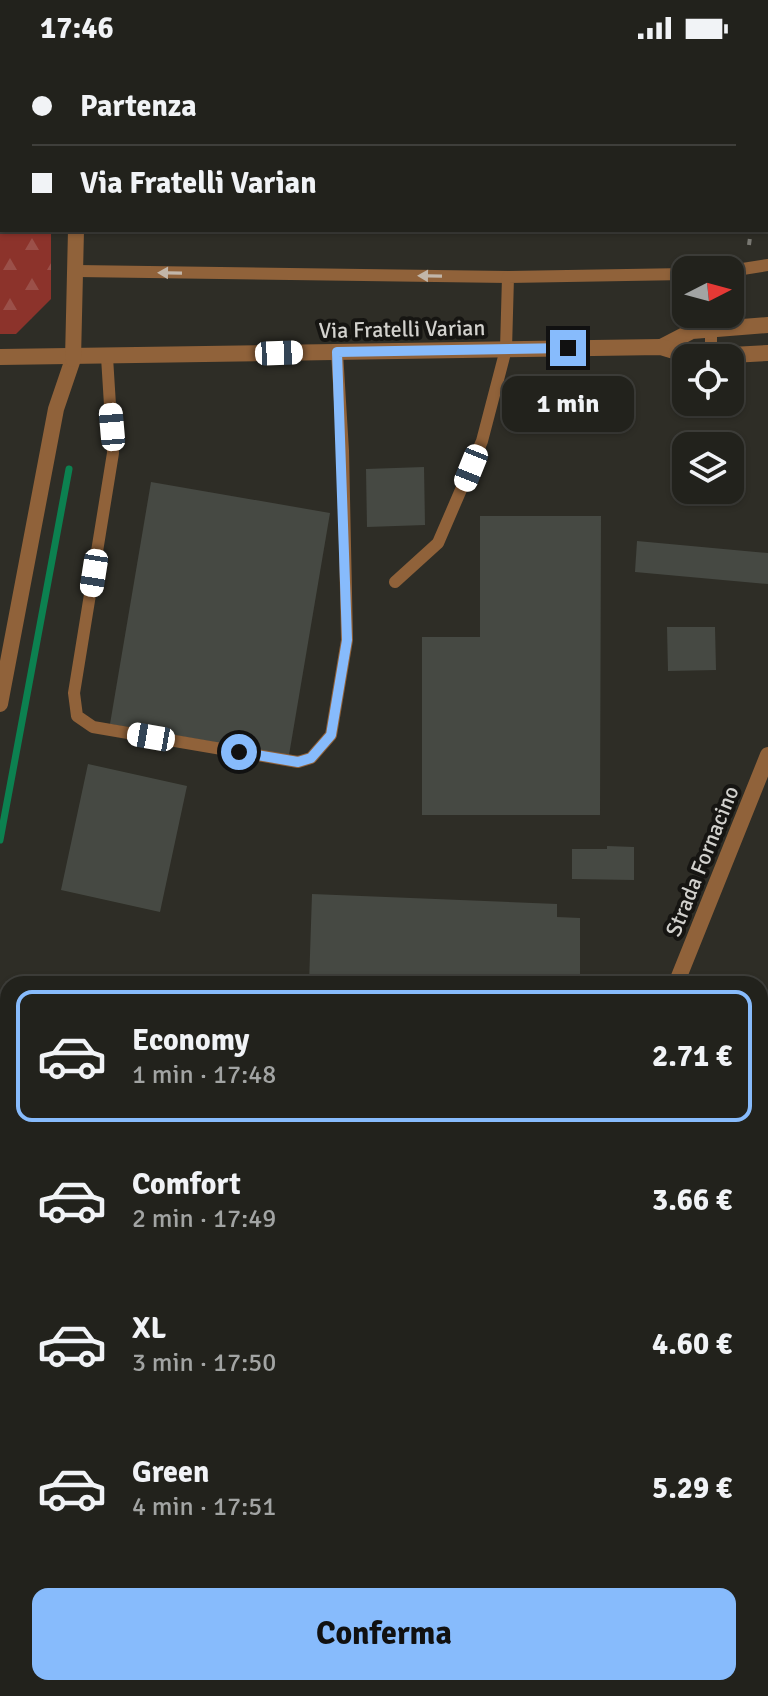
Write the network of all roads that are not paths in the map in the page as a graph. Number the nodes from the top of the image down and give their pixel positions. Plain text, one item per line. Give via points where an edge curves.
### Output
1 (76, 232) edge
2 (768, 265) edge
3 (744, 269) edge
4 (77, 271) junction
5 (672, 274) edge
6 (508, 277) junction
7 (744, 324) edge
8 (768, 325) edge
9 (698, 328) edge
10 (661, 347) junction
11 (506, 349) junction
12 (672, 350) edge
13 (337, 352) junction
14 (768, 353) edge
15 (744, 355) edge
16 (0, 357) edge
17 (107, 357) junction
18 (73, 359) junction
19 (395, 582) dead end
20 (0, 704) edge
21 (768, 755) edge
22 (679, 976) edge

1 - 4 street
2 - 3 lane
6 -> 4 lane
4 - 18 street
5 - 6 lane
6 - 11 lane
7 - 8 street, Via Fratelli Varian
9 - 10 street, Via Fratelli Varian
10 - 11 street, Via Fratelli Varian
10 - 12 street, Via Fratelli Varian
11 - 13 street, Via Fratelli Varian
11 - 19 lane via 490,415 438,543
13 - 17 street, Via Fratelli Varian
13 - 17 lane via 347,640 331,735 311,758 298,762 93,727 77,716 74,693 113,453
14 - 15 street, Via Fratelli Varian
16 - 18 street, Via Fratelli Varian
17 - 18 street, Via Fratelli Varian
18 - 20 street via 56,409
21 - 22 street, Strada Fornacino

